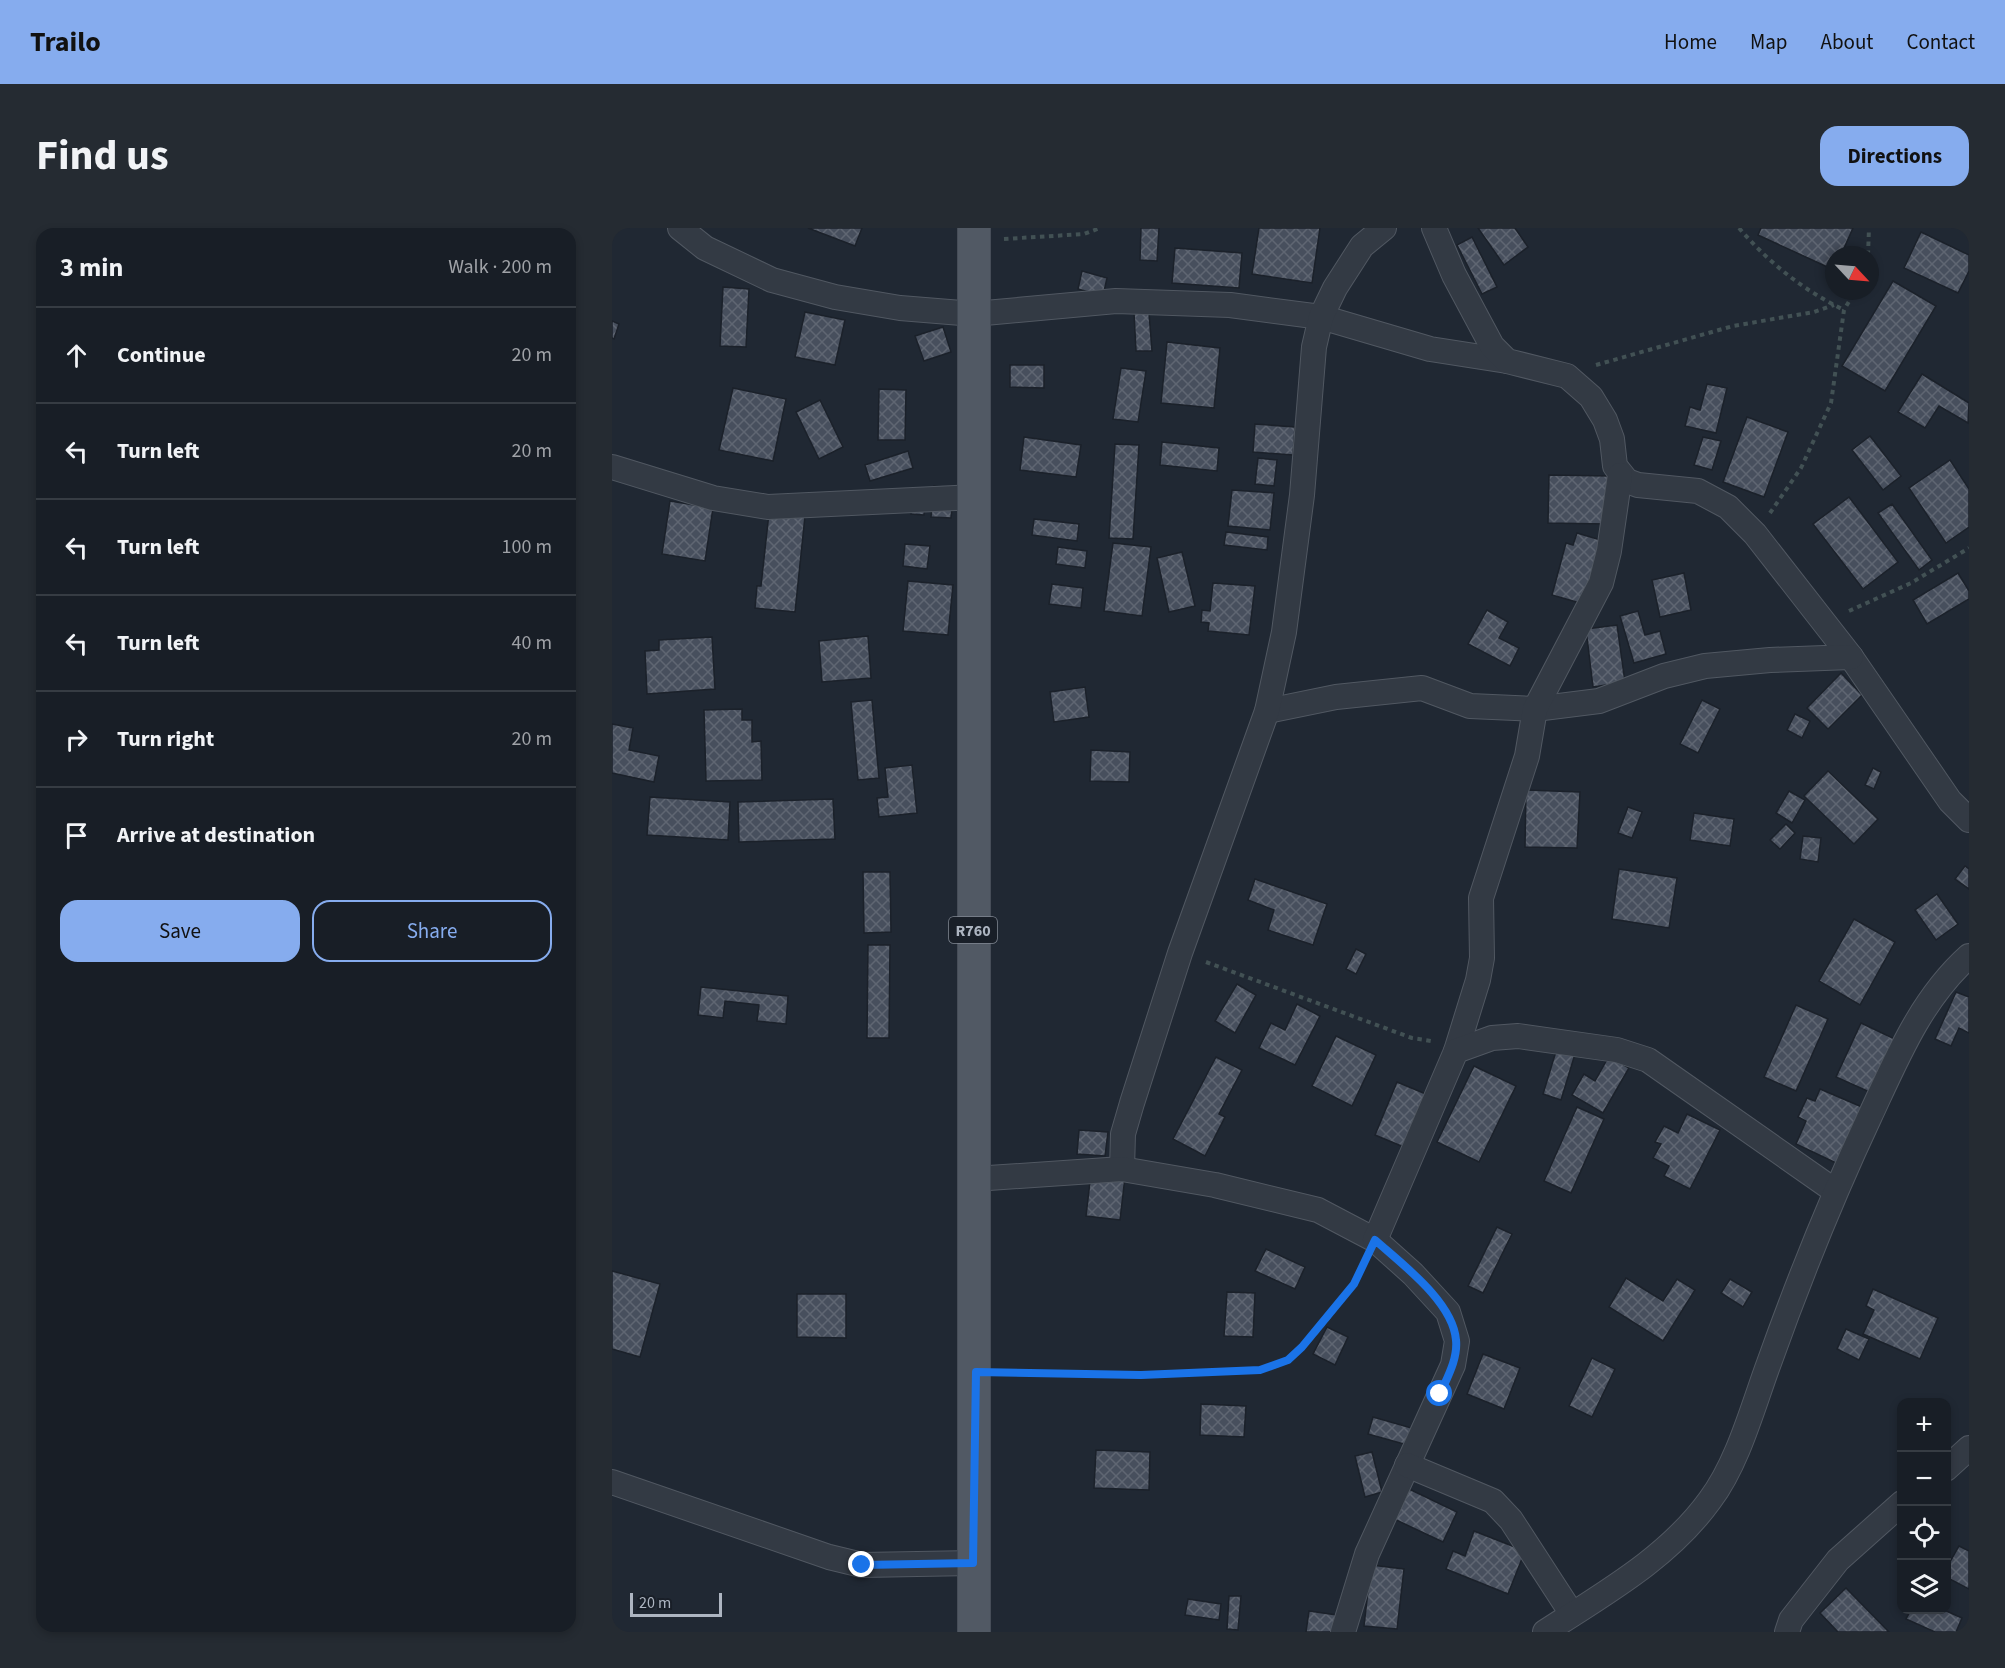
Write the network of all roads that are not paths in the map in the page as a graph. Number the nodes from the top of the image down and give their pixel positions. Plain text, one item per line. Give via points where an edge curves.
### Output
1 (680, 228) edge
2 (1384, 228) edge
3 (1434, 228) edge
4 (974, 234) edge
5 (974, 314) junction
6 (1321, 317) junction
7 (1507, 361) junction
8 (612, 467) edge
9 (1620, 475) junction
10 (975, 497) junction
11 (1851, 657) junction
12 (1535, 709) junction
13 (1267, 711) junction
14 (1969, 820) edge
15 (1969, 956) edge
16 (1457, 1049) junction
17 (1122, 1169) junction
18 (974, 1179) junction
19 (1835, 1191) junction
20 (1375, 1240) junction
21 (1969, 1448) edge
22 (1951, 1464) edge
23 (1407, 1465) junction
24 (612, 1482) edge
25 (1899, 1506) edge
26 (973, 1563) junction
27 (1572, 1614) junction
28 (974, 1632) edge
29 (1343, 1632) edge
30 (1545, 1632) edge
31 (1787, 1632) edge

1 - 5 street via 705,248 772,280 835,297 900,308
2 - 6 street via 1362,246
3 - 7 street via 1492,346
4 - 5 main road, R760
5 - 6 street via 1116,302 1230,305
5 - 10 main road, R760
6 - 7 street via 1430,349
6 - 13 street via 1314,347 1302,495 1285,620
7 - 9 street via 1567,376 1592,397 1612,439
8 - 10 street via 713,498 768,507
9 - 11 street via 1638,485 1698,491 1728,507 1755,534
9 - 12 street via 1601,583
10 - 18 main road, R760
11 - 12 street via 1705,666 1664,676 1599,700
11 - 14 street via 1950,801
12 - 13 street via 1470,706 1422,688 1336,697
12 - 16 street via 1527,756 1480,898 1482,958
13 - 17 street via 1180,952 1123,1134
15 - 19 street via 1949,973 1910,1028
16 - 19 street via 1492,1038 1518,1036 1617,1050 1648,1060
16 - 20 street
17 - 18 street
17 - 20 street via 1215,1185 1318,1210
18 - 26 main road, R760
19 - 27 street via 1737,1448 1712,1498 1684,1533 1648,1564
20 - 23 street via 1448,1312 1456,1341 1453,1365
21 - 22 street
23 - 27 street via 1493,1501 1511,1520
23 - 29 street via 1367,1554
24 - 26 street via 862,1565
25 - 31 street via 1838,1560 1791,1620
26 - 28 main road, R760
27 - 30 street

